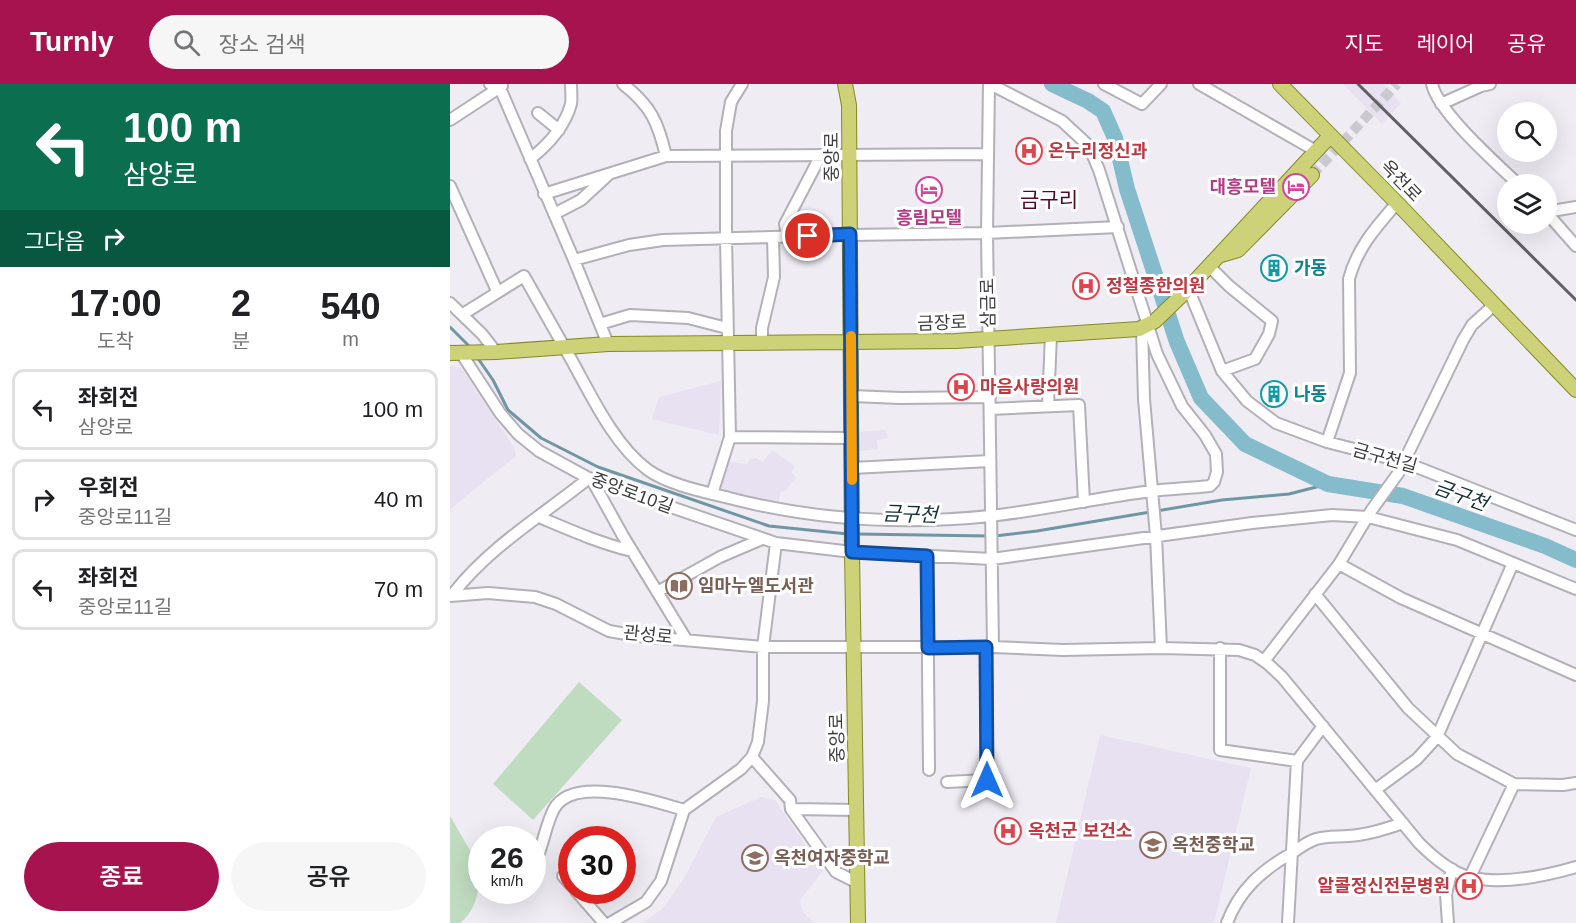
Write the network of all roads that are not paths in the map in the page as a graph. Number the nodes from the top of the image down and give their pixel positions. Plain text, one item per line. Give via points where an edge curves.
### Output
1 (571, 84) edge
2 (623, 84) edge
3 (742, 84) edge
4 (845, 84) edge
5 (989, 84) edge
6 (1104, 84) edge
7 (1161, 84) edge
8 (1199, 84) edge
9 (1280, 84) edge
10 (1431, 84) edge
11 (1490, 84) edge
12 (499, 85) edge
13 (1441, 104) junction
14 (538, 113) dead end
15 (450, 120) edge
16 (559, 130) junction
17 (1330, 136) junction
18 (1316, 152) junction
19 (987, 154) junction
20 (821, 155) junction
21 (850, 155) junction
22 (666, 156) junction
23 (726, 156) junction
24 (530, 159) junction
25 (610, 173) junction
26 (1508, 174) edge
27 (1312, 175) tunnel mouth
28 (450, 186) edge
29 (544, 194) junction
30 (1398, 203) junction
31 (1576, 207) edge
32 (1557, 210) edge
33 (554, 214) junction
34 (1557, 224) edge
35 (1118, 227) junction
36 (987, 233) junction
37 (850, 234) junction
38 (787, 236) junction
39 (773, 237) junction
40 (726, 238) junction
41 (1576, 246) edge
42 (574, 260) junction
43 (1214, 261) junction
44 (497, 291) junction
45 (1186, 291) junction
46 (450, 303) edge
47 (1494, 305) junction
48 (463, 314) junction
49 (600, 324) junction
50 (1148, 325) junction
51 (727, 328) junction
52 (1051, 335) junction
53 (989, 339) junction
54 (728, 342) junction
55 (762, 343) junction
56 (851, 343) junction
57 (608, 344) junction
58 (565, 348) junction
59 (494, 352) junction
60 (455, 355) edge
61 (1222, 371) junction
62 (1576, 390) edge
63 (851, 396) junction
64 (990, 397) junction
65 (1048, 406) junction
66 (990, 409) junction
67 (730, 437) junction
68 (851, 438) junction
69 (1327, 442) junction
70 (990, 461) junction
71 (1401, 467) junction
72 (852, 468) junction
73 (590, 479) junction
74 (712, 494) junction
75 (1152, 494) junction
76 (1084, 502) junction
77 (1370, 514) junction
78 (539, 517) junction
79 (991, 519) junction
80 (852, 523) junction
81 (1576, 530) edge
82 (1156, 533) junction
83 (762, 539) junction
84 (776, 543) junction
85 (632, 550) junction
86 (852, 552) junction
87 (927, 556) junction
88 (992, 556) junction
89 (1339, 564) junction
90 (1513, 564) junction
91 (1576, 588) edge
92 (657, 592) junction
93 (1315, 594) junction
94 (451, 595) edge
95 (1482, 634) junction
96 (686, 639) junction
97 (854, 646) junction
98 (763, 647) junction
99 (990, 647) junction
100 (928, 648) junction
101 (1161, 648) junction
102 (1220, 648) junction
103 (1264, 661) junction
104 (1576, 675) edge
105 (1323, 726) junction
106 (1437, 737) junction
107 (752, 756) junction
108 (1297, 761) junction
109 (929, 770) dead end
110 (947, 782) dead end
111 (1514, 783) junction
112 (1576, 783) edge
113 (1375, 790) junction
114 (791, 809) junction
115 (684, 810) junction
116 (857, 810) junction
117 (1403, 823) junction
118 (546, 832) edge
119 (1293, 852) junction
120 (1576, 867) edge
121 (1452, 869) junction
122 (1470, 877) junction
123 (858, 884) junction
124 (587, 904) edge
125 (604, 923) edge
126 (610, 923) edge
127 (858, 923) edge
128 (1227, 923) edge
129 (1288, 923) edge
130 (1448, 923) edge

1 - 16 street via 571,103
2 - 22 street via 647,104
3 - 23 street via 728,115
4 - 21 main road, 중앙로
5 - 19 street, 삼금로
5 - 35 street via 1062,121 1089,146
6 - 7 street via 1142,104
8 - 18 street
9 - 17 main road, 옥천로
10 - 13 street
11 - 13 street
12 - 15 street
12 - 24 street
13 - 26 street
14 - 16 street
16 - 24 street
17 - 18 main road
17 - 30 main road, 옥천로
18 - 43 main road
19 - 21 street
19 - 36 street, 삼금로
20 - 21 street
20 - 23 street
20 - 38 street via 785,224
21 - 37 main road, 중앙로
22 - 23 street
22 - 25 street
23 - 40 street
24 - 29 street
25 - 29 street
25 - 33 street via 581,200
27 - 43 main road via 1238,250
28 - 44 street
29 - 33 street
30 - 47 main road, 옥천로
30 - 69 street, 금구천길 via 1357,255 1349,279 1350,373
31 - 32 street
33 - 42 street
34 - 41 street
35 - 36 street
35 - 50 street
36 - 37 street
36 - 53 street, 삼금로
37 - 38 street
37 - 56 main road, 중앙로
38 - 39 street
39 - 40 street
39 - 55 street via 774,277
40 - 42 street via 663,240
40 - 51 street
42 - 49 street
43 - 45 main road
43 - 61 street via 1229,286 1272,321 1255,359
44 - 48 street
44 - 58 street via 524,276
45 - 50 main road
45 - 61 street, 금구천길
46 - 48 street
47 - 62 main road, 옥천로
47 - 71 street via 1472,325 1463,340
48 - 59 street
49 - 51 street via 630,315 688,318
49 - 57 street
50 - 52 main road, 금장로
50 - 75 street via 1144,399
50 - 75 street via 1172,389 1212,445 1217,463 1210,486
51 - 54 street
52 - 53 main road, 금장로
52 - 65 street
53 - 56 main road, 금장로
53 - 64 street, 삼금로
54 - 55 main road, 금장로
54 - 57 main road, 금장로
54 - 67 street
55 - 56 main road, 금장로
56 - 63 main road, 중앙로
57 - 58 main road, 금장로
58 - 59 main road, 금장로
58 - 74 street via 620,441 649,470
59 - 60 main road, 금장로
60 - 73 street, 중앙로10길 via 518,434 539,452
61 - 69 street, 금구천길 via 1247,401 1276,423
63 - 64 street
63 - 68 main road, 중앙로
64 - 66 street, 삼금로
65 - 66 street
65 - 76 street via 1079,405
66 - 70 street, 삼금로
67 - 68 street
67 - 74 street
68 - 72 main road, 중앙로
69 - 71 street, 금구천길
70 - 72 street
70 - 79 street, 삼금로
71 - 77 street
71 - 81 street, 금구천길
72 - 80 main road, 중앙로
73 - 78 street
73 - 83 street, 중앙로10길
73 - 85 street
74 - 80 street
75 - 76 street
75 - 82 street
76 - 79 street
77 - 82 street, 중앙로10길
77 - 89 street
77 - 90 street, 중앙로10길 via 1457,540
78 - 85 street
78 - 94 street via 483,562
79 - 80 street
79 - 88 street, 삼금로
80 - 86 main road, 중앙로
82 - 88 street, 중앙로10길
82 - 101 street
83 - 84 street, 중앙로10길
83 - 92 street
84 - 86 street, 중앙로10길
84 - 98 street
85 - 92 street
86 - 87 street, 중앙로10길
86 - 97 main road, 중앙로
87 - 88 street, 중앙로10길
87 - 100 street
88 - 99 street
89 - 93 street
89 - 95 street via 1401,598
90 - 91 street, 중앙로10길
90 - 95 street
92 - 96 street
93 - 103 street
93 - 106 street via 1408,708
94 - 96 street, 관성로 via 488,592 535,597 609,631
95 - 104 street
95 - 106 street
96 - 98 street, 관성로
97 - 98 street, 관성로
97 - 100 street, 관성로
97 - 116 main road, 중앙로
98 - 107 street via 759,742
99 - 100 street, 관성로
99 - 101 street, 관성로
99 - 110 street via 987,780
100 - 109 street
101 - 102 street, 관성로
102 - 103 street, 관성로 via 1239,650
102 - 108 street via 1220,750
103 - 105 street
105 - 108 street
105 - 113 street
106 - 111 street via 1457,754
106 - 113 street via 1417,759
107 - 114 street via 790,800
107 - 115 street via 741,769
108 - 119 street
111 - 112 street
111 - 122 street
113 - 117 street
114 - 116 street
114 - 123 street via 836,872
115 - 118 street via 596,790 570,795 554,808
115 - 126 street via 661,881 646,902
116 - 123 main road, 중앙로
117 - 119 street via 1375,832 1313,840
117 - 121 street via 1434,858
119 - 128 street via 1248,886
119 - 129 street
120 - 122 street via 1500,880
121 - 122 street
121 - 130 street via 1446,894
123 - 127 main road, 중앙로
124 - 125 street

